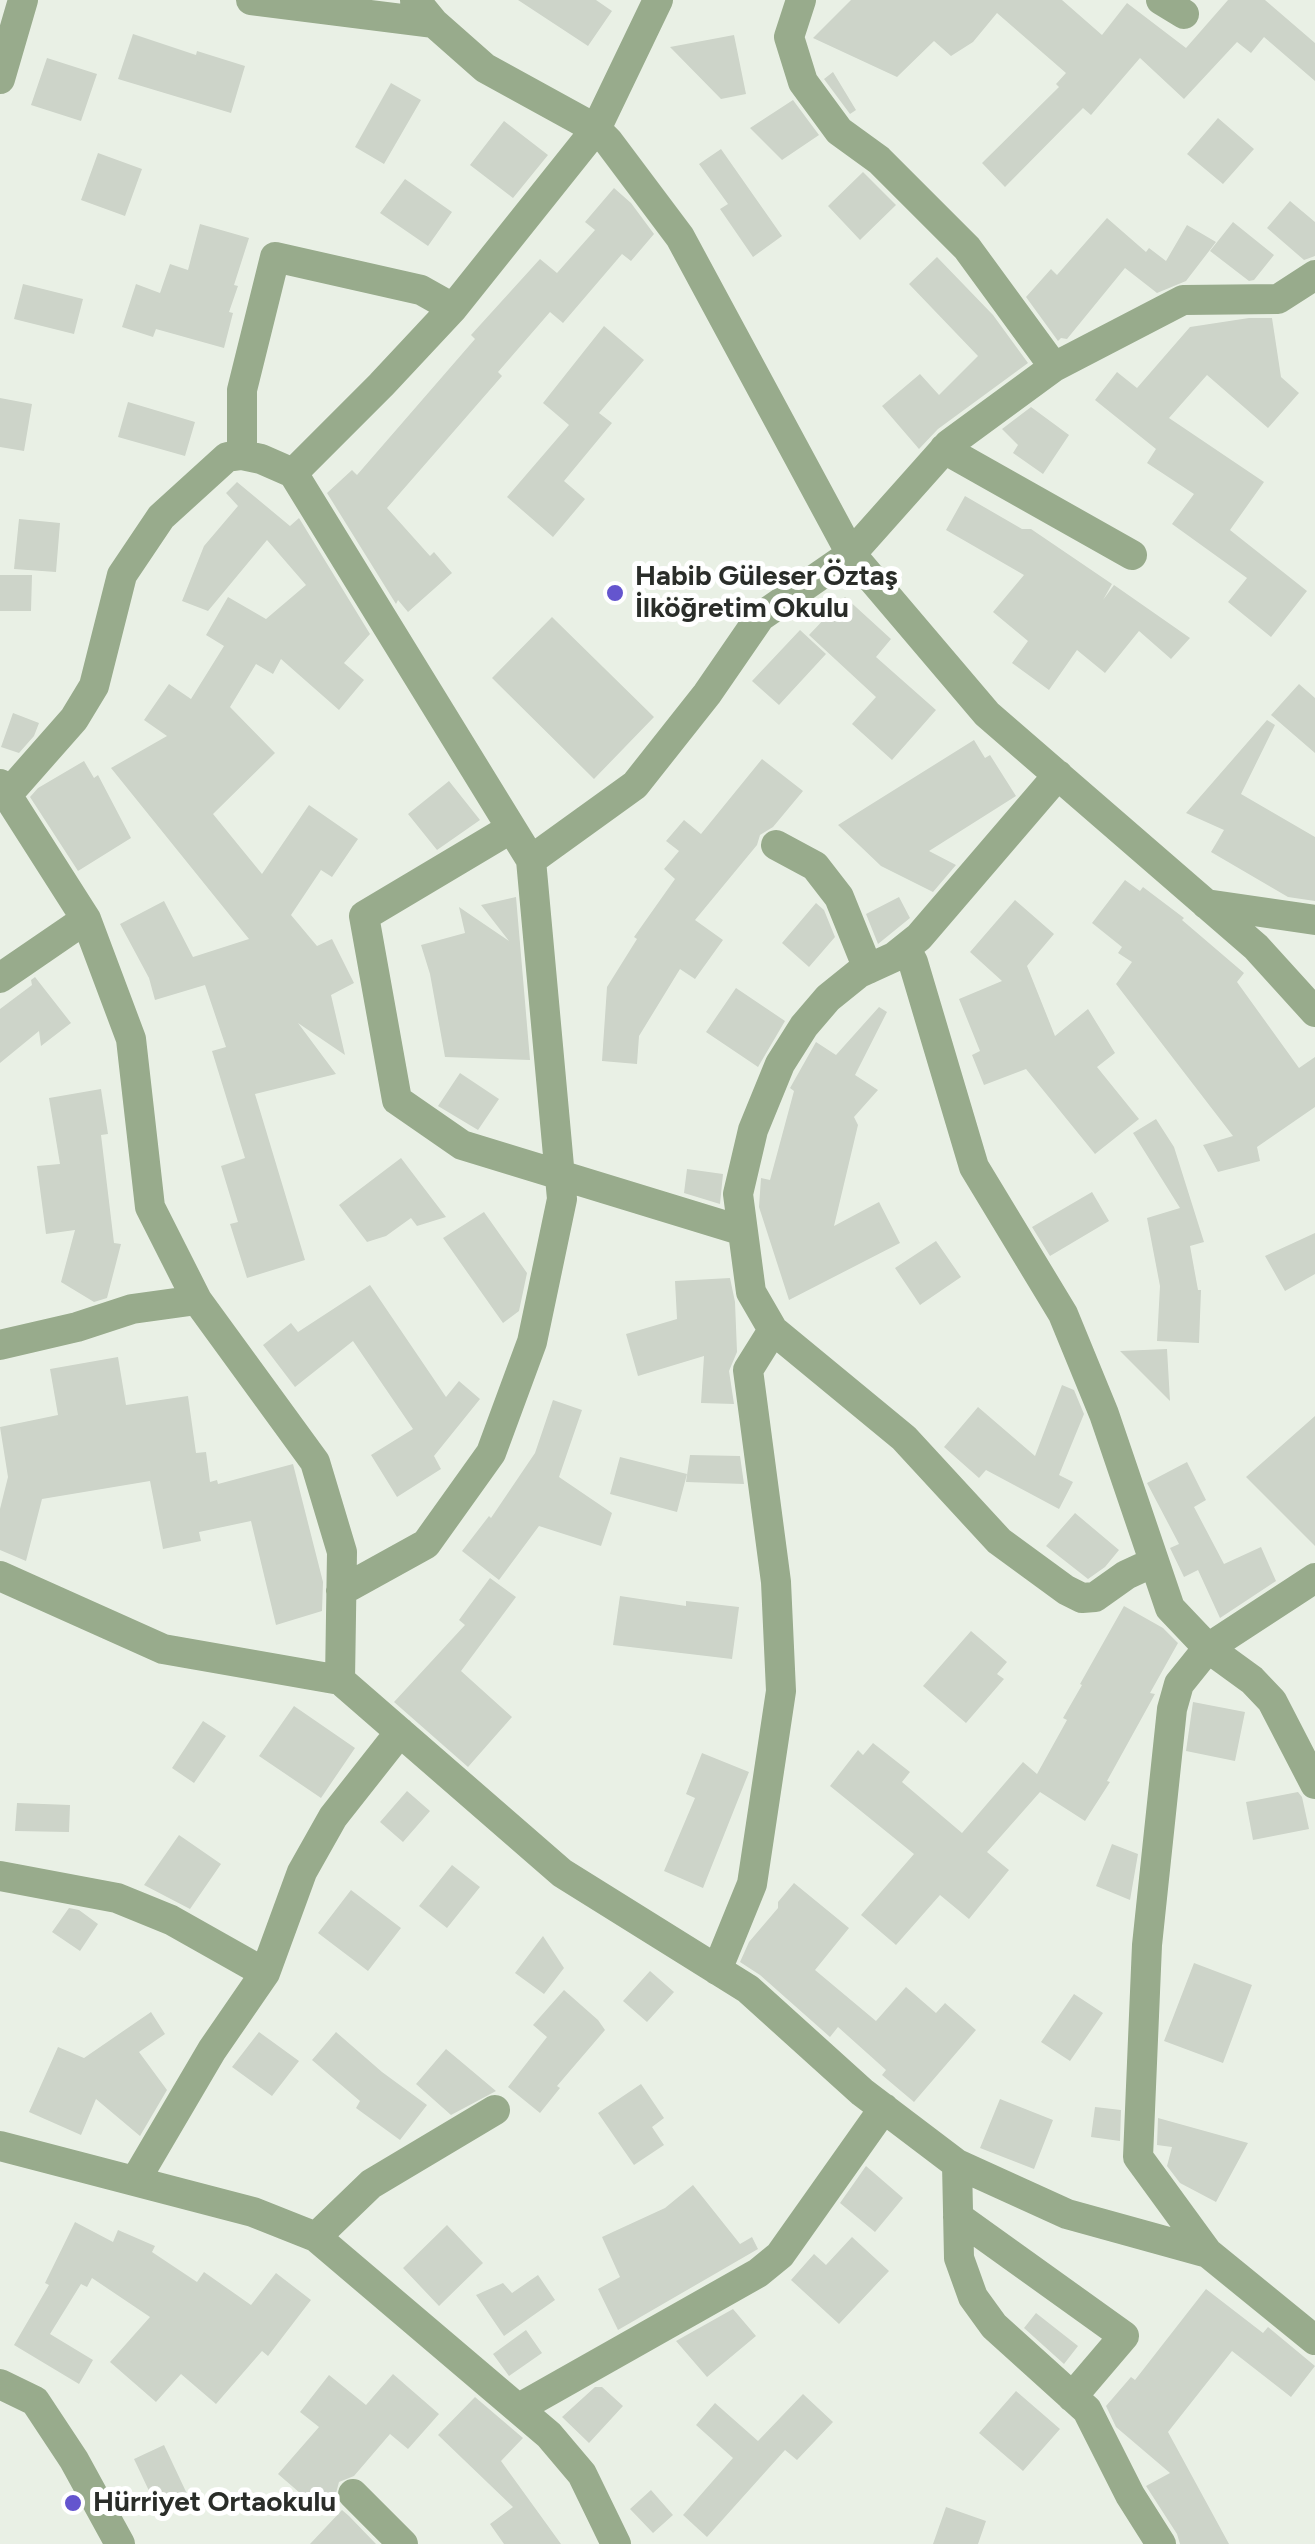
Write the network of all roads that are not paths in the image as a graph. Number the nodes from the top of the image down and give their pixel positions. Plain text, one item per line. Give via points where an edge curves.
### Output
1 (23, 0) edge
2 (251, 0) edge
3 (658, 0) edge
4 (801, 0) edge
5 (425, 11) edge
6 (0, 79) edge
7 (596, 129) junction
8 (1315, 275) edge
9 (453, 308) junction
10 (1054, 368) junction
11 (944, 449) junction
12 (242, 455) junction
13 (293, 473) junction
14 (851, 554) junction
15 (1132, 556) dead end
16 (1058, 775) junction
17 (4, 789) edge
18 (510, 829) junction
19 (776, 845) dead end
20 (531, 860) junction
21 (1206, 904) junction
22 (86, 918) junction
23 (1315, 920) edge
24 (906, 949) junction
25 (868, 969) junction
26 (0, 978) edge
27 (1315, 1012) edge
28 (560, 1176) junction
29 (743, 1232) junction
30 (197, 1300) junction
31 (773, 1330) junction
32 (0, 1346) edge
33 (1152, 1563) junction
34 (0, 1576) edge
35 (1315, 1578) edge
36 (341, 1591) junction
37 (1208, 1648) junction
38 (340, 1680) junction
39 (400, 1732) junction
40 (1315, 1784) edge
41 (0, 1876) edge
42 (717, 1970) junction
43 (265, 1973) junction
44 (884, 2108) junction
45 (495, 2110) dead end
46 (0, 2146) edge
47 (957, 2164) junction
48 (134, 2181) junction
49 (958, 2218) junction
50 (316, 2237) junction
51 (1208, 2252) junction
52 (1315, 2340) edge
53 (0, 2384) edge
54 (1072, 2397) junction
55 (518, 2408) junction
56 (353, 2494) dead end
57 (609, 2542) edge
58 (120, 2544) edge
59 (403, 2544) edge
60 (1161, 2544) edge

1 - 6 street
2 - 5 street
3 - 7 street
4 - 10 street via 789,37 803,82 838,132 879,160 967,248
5 - 7 street via 485,68
7 - 9 street
7 - 14 street via 680,237
8 - 10 street via 1278,299 1183,300
9 - 12 street via 421,290 275,257 242,390
9 - 13 street
10 - 11 street
11 - 14 street
11 - 15 street
12 - 13 street
12 - 17 street via 227,457 161,517 122,575 94,686 74,718
13 - 18 street
14 - 16 street via 987,714
14 - 20 street via 760,617 634,785
16 - 21 street
16 - 24 street
17 - 22 street
18 - 20 street
18 - 28 street via 364,916 396,1100 462,1145
19 - 25 street via 815,866 839,897
20 - 28 street
21 - 23 street
21 - 27 street
22 - 26 street
22 - 30 street via 131,1039 150,1206
24 - 25 street
24 - 33 street via 974,1167 1064,1314
25 - 29 street via 828,998 780,1064 753,1130 738,1194
28 - 29 street
28 - 36 street via 562,1199 532,1342 491,1453 426,1544
29 - 31 street via 751,1292
30 - 32 street via 132,1309
30 - 36 street via 316,1462 342,1552
31 - 33 street via 904,1438 999,1540 1066,1590 1094,1597
31 - 42 street via 748,1370 776,1582 781,1691 752,1884
33 - 37 street via 1170,1608
34 - 38 street via 163,1650
35 - 37 street
36 - 38 street
37 - 40 street via 1272,1701
37 - 51 street via 1178,1684 1172,1709 1146,1944 1138,2157
38 - 39 street
39 - 42 street via 562,1874
39 - 43 street via 333,1818 302,1872
41 - 43 street via 117,1898
42 - 44 street
43 - 48 street
44 - 47 street
44 - 55 street via 780,2255 758,2274
45 - 50 street via 371,2184
46 - 48 street
47 - 49 street
47 - 51 street via 1067,2214
48 - 50 street via 254,2212
49 - 54 street via 959,2258 973,2297 994,2326
49 - 54 street via 1124,2336
50 - 55 street
51 - 52 street
53 - 58 street via 35,2401
54 - 60 street via 1087,2410
55 - 57 street via 582,2474
56 - 59 street

